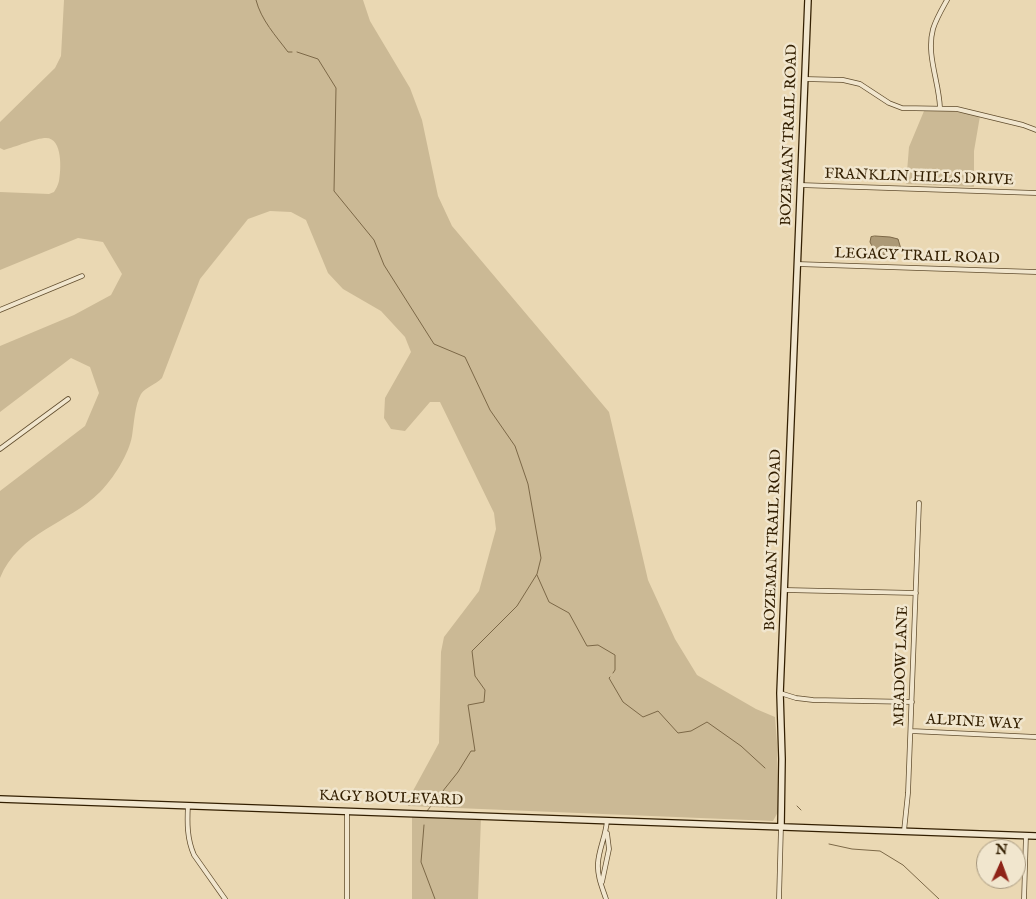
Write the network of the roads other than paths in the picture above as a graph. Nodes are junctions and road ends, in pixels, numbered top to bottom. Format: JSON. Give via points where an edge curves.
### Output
{"nodes":[{"id":1,"x":808,"y":0,"type":"edge"},
{"id":2,"x":947,"y":0,"type":"edge"},
{"id":3,"x":805,"y":79,"type":"junction"},
{"id":4,"x":940,"y":108,"type":"junction"},
{"id":5,"x":1036,"y":130,"type":"edge"},
{"id":6,"x":800,"y":185,"type":"junction"},
{"id":7,"x":1036,"y":193,"type":"edge"},
{"id":8,"x":797,"y":264,"type":"junction"},
{"id":9,"x":1036,"y":272,"type":"edge"},
{"id":10,"x":82,"y":276,"type":"dead end"},
{"id":11,"x":0,"y":310,"type":"edge"},
{"id":12,"x":68,"y":399,"type":"dead end"},
{"id":13,"x":0,"y":450,"type":"edge"},
{"id":14,"x":919,"y":502,"type":"dead end"},
{"id":15,"x":785,"y":590,"type":"junction"},
{"id":16,"x":916,"y":593,"type":"junction"},
{"id":17,"x":780,"y":693,"type":"junction"},
{"id":18,"x":912,"y":702,"type":"junction"},
{"id":19,"x":911,"y":731,"type":"junction"},
{"id":20,"x":1036,"y":737,"type":"edge"},
{"id":21,"x":0,"y":799,"type":"edge"},
{"id":22,"x":188,"y":805,"type":"junction"},
{"id":23,"x":348,"y":810,"type":"junction"},
{"id":24,"x":607,"y":820,"type":"junction"},
{"id":25,"x":781,"y":826,"type":"junction"},
{"id":26,"x":904,"y":831,"type":"junction"},
{"id":27,"x":607,"y":833,"type":"junction"},
{"id":28,"x":1026,"y":835,"type":"junction"},
{"id":29,"x":1036,"y":836,"type":"edge"},
{"id":30,"x":602,"y":885,"type":"junction"},
{"id":31,"x":225,"y":899,"type":"edge"},
{"id":32,"x":347,"y":899,"type":"edge"},
{"id":33,"x":606,"y":899,"type":"edge"},
{"id":34,"x":779,"y":899,"type":"edge"},
{"id":35,"x":1024,"y":899,"type":"edge"}],
"edges":[{"from":1,"to":3,"type":"main road","name":"BOZEMAN TRAIL ROAD"},
{"from":2,"to":4,"type":"street","via":[[931,39],[931,59]]},
{"from":3,"to":4,"type":"street","via":[[860,84],[902,108]]},
{"from":3,"to":6,"type":"main road","name":"BOZEMAN TRAIL ROAD"},
{"from":4,"to":5,"type":"street","via":[[972,112]]},
{"from":6,"to":7,"type":"street","name":"FRANKLIN HILLS DRIVE"},
{"from":6,"to":8,"type":"main road","name":"BOZEMAN TRAIL ROAD"},
{"from":8,"to":9,"type":"street","name":"LEGACY TRAIL ROAD"},
{"from":8,"to":15,"type":"main road","name":"BOZEMAN TRAIL ROAD"},
{"from":10,"to":11,"type":"street"},
{"from":12,"to":13,"type":"street"},
{"from":14,"to":16,"type":"street","name":"MEADOW LANE"},
{"from":15,"to":16,"type":"street"},
{"from":15,"to":17,"type":"main road","name":"BOZEMAN TRAIL ROAD"},
{"from":16,"to":18,"type":"street","name":"MEADOW LANE"},
{"from":17,"to":18,"type":"street","name":"ALPINE WAY","via":[[818,700]]},
{"from":17,"to":25,"type":"main road","name":"BOZEMAN TRAIL ROAD"},
{"from":18,"to":19,"type":"street","name":"MEADOW LANE"},
{"from":19,"to":20,"type":"street","name":"ALPINE WAY"},
{"from":19,"to":26,"type":"street","name":"MEADOW LANE"},
{"from":21,"to":22,"type":"main road","name":"KAGY BOULEVARD"},
{"from":22,"to":23,"type":"main road","name":"KAGY BOULEVARD"},
{"from":22,"to":31,"type":"street","via":[[190,847]]},
{"from":23,"to":24,"type":"main road","name":"KAGY BOULEVARD"},
{"from":23,"to":32,"type":"street"},
{"from":24,"to":25,"type":"main road","name":"KAGY BOULEVARD"},
{"from":24,"to":27,"type":"street"},
{"from":25,"to":26,"type":"main road"},
{"from":25,"to":34,"type":"street"},
{"from":26,"to":28,"type":"main road"},
{"from":27,"to":30,"type":"street","via":[[609,849]]},
{"from":27,"to":30,"type":"street","via":[[598,864]]},
{"from":28,"to":29,"type":"main road"},
{"from":28,"to":35,"type":"street"},
{"from":30,"to":33,"type":"street"}]}
